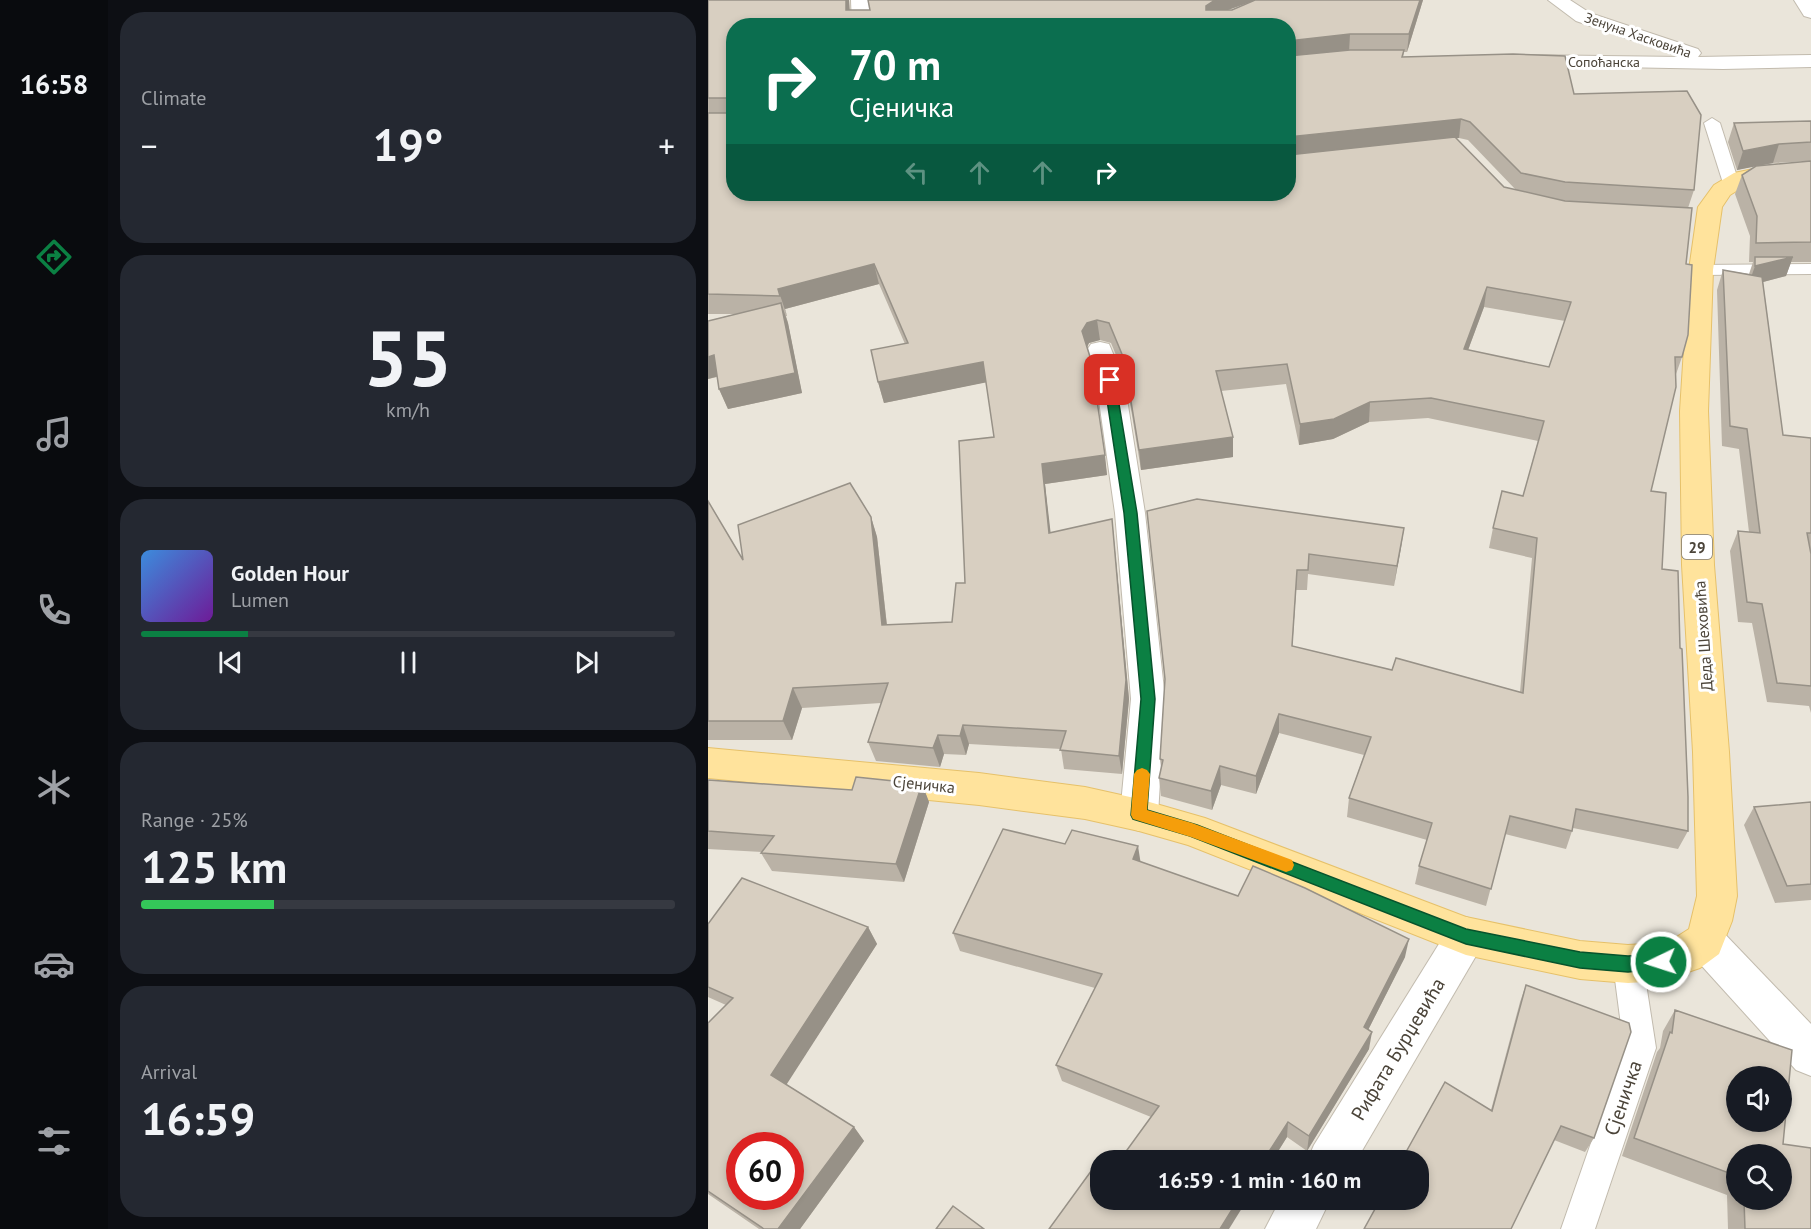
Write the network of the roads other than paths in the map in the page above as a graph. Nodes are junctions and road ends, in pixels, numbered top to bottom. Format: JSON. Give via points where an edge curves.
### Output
{"nodes":[{"id":1,"x":860,"y":0,"type":"edge"},
{"id":2,"x":1557,"y":0,"type":"edge"},
{"id":3,"x":1803,"y":0,"type":"edge"},
{"id":4,"x":1811,"y":12,"type":"edge"},
{"id":5,"x":861,"y":18,"type":"edge"},
{"id":6,"x":1497,"y":61,"type":"edge"},
{"id":7,"x":1811,"y":61,"type":"edge"},
{"id":8,"x":1723,"y":63,"type":"junction"},
{"id":9,"x":1712,"y":123,"type":"dead end"},
{"id":10,"x":1811,"y":170,"type":"edge"},
{"id":11,"x":1743,"y":179,"type":"junction"},
{"id":12,"x":1811,"y":269,"type":"edge"},
{"id":13,"x":1701,"y":270,"type":"junction"},
{"id":14,"x":1100,"y":350,"type":"dead end"},
{"id":15,"x":708,"y":763,"type":"edge"},
{"id":16,"x":1139,"y":815,"type":"junction"},
{"id":17,"x":1466,"y":936,"type":"junction"},
{"id":18,"x":1705,"y":941,"type":"junction"},
{"id":19,"x":1628,"y":964,"type":"junction"},
{"id":20,"x":1811,"y":1056,"type":"edge"},
{"id":21,"x":1337,"y":1150,"type":"edge"},
{"id":22,"x":1301,"y":1210,"type":"edge"},
{"id":23,"x":1289,"y":1229,"type":"edge"},
{"id":24,"x":1578,"y":1229,"type":"edge"}],
"edges":[{"from":1,"to":5,"type":"street"},
{"from":2,"to":8,"type":"street","name":"Зенуна Хасковића","via":[[1582,17]]},
{"from":3,"to":4,"type":"street"},
{"from":6,"to":8,"type":"street","name":"Сопоћанска"},
{"from":7,"to":8,"type":"street","name":"Сопоћанска"},
{"from":9,"to":11,"type":"lane"},
{"from":10,"to":11,"type":"main road"},
{"from":11,"to":13,"type":"main road","name":"Деда Шеховића","number":"29","via":[[1716,196],[1697,219]]},
{"from":12,"to":13,"type":"lane"},
{"from":13,"to":18,"type":"main road","name":"Деда Шеховића","number":"29","via":[[1695,353],[1695,488],[1717,896]]},
{"from":14,"to":16,"type":"street","via":[[1110,380],[1130,513],[1148,699]]},
{"from":15,"to":16,"type":"main road","name":"Сјеничка","via":[[1037,796]]},
{"from":16,"to":17,"type":"main road","name":"Сјеничка","via":[[1265,857]]},
{"from":17,"to":19,"type":"main road","name":"Сјеничка","via":[[1580,960]]},
{"from":17,"to":21,"type":"street","name":"Рифата Бурџевића"},
{"from":18,"to":19,"type":"main road","name":"Сјеничка","via":[[1686,954],[1661,962]]},
{"from":18,"to":20,"type":"street"},
{"from":19,"to":24,"type":"lane","name":"Сјеничка","via":[[1640,1048]]},
{"from":22,"to":23,"type":"street"}]}
